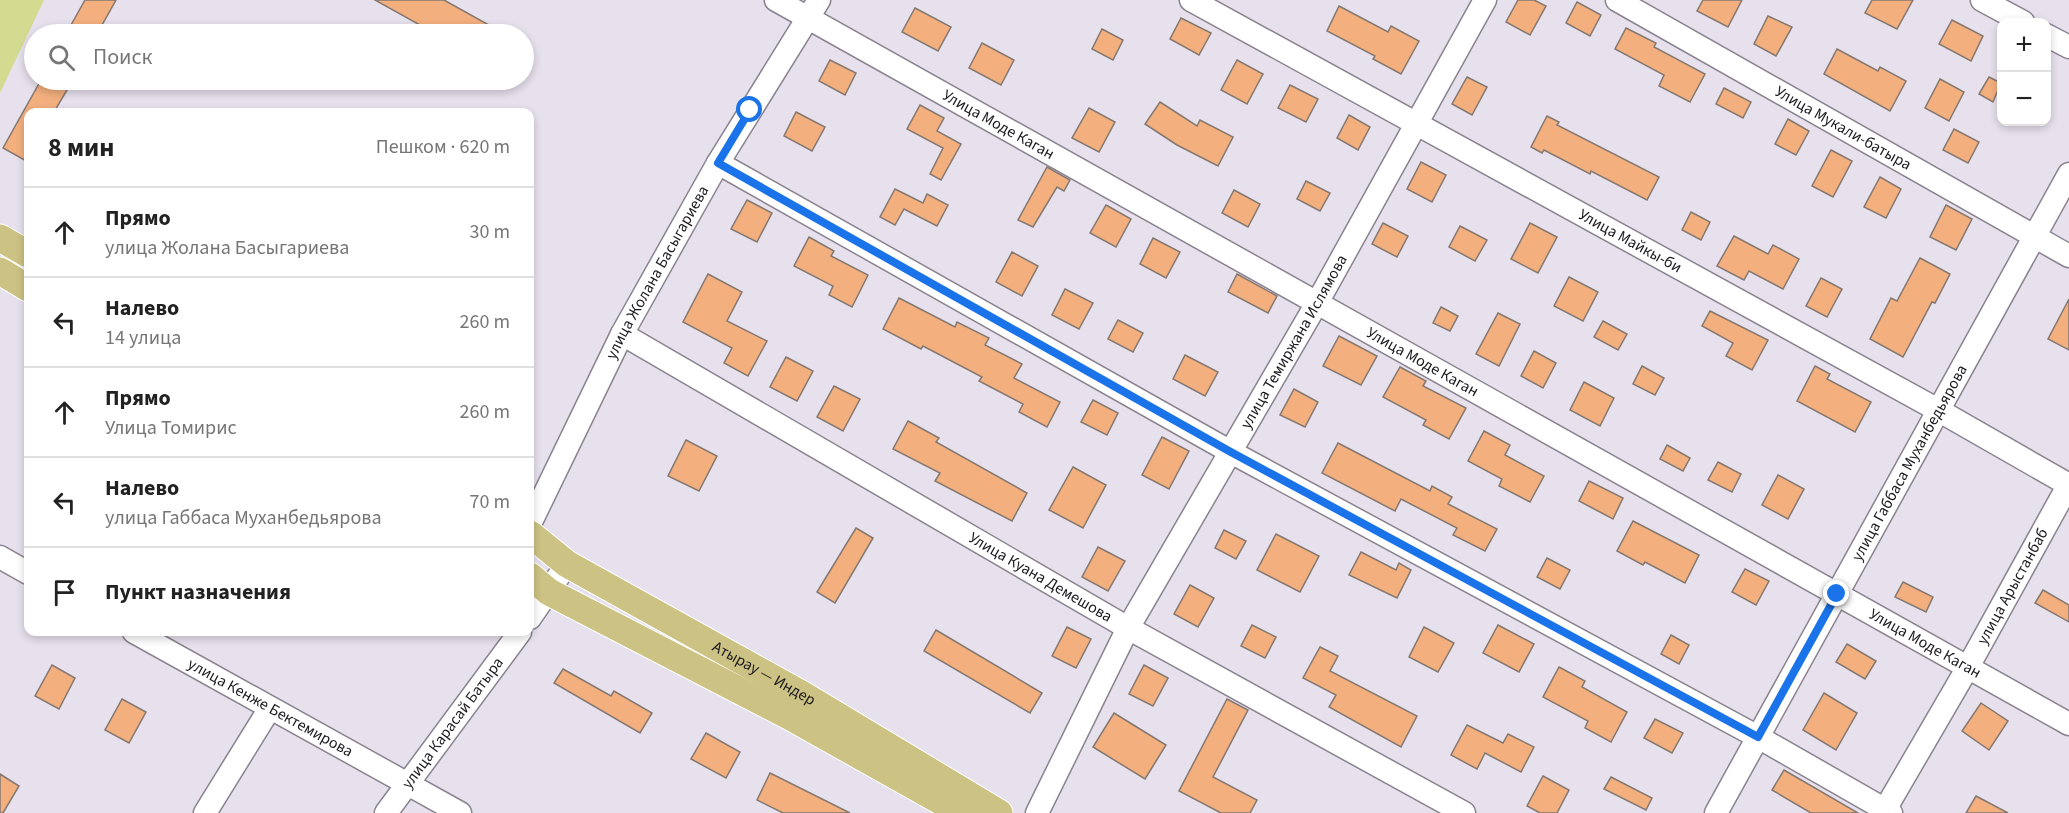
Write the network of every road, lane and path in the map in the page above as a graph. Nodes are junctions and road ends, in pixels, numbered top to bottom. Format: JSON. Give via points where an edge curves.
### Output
{"nodes":[{"id":1,"x":776,"y":0,"type":"edge"},
{"id":2,"x":1191,"y":0,"type":"edge"},
{"id":3,"x":1485,"y":0,"type":"edge"},
{"id":4,"x":1617,"y":0,"type":"edge"},
{"id":5,"x":1982,"y":0,"type":"edge"},
{"id":6,"x":813,"y":9,"type":"edge"},
{"id":7,"x":2016,"y":18,"type":"edge"},
{"id":8,"x":2051,"y":38,"type":"edge"},
{"id":9,"x":2069,"y":47,"type":"edge"},
{"id":10,"x":1417,"y":123,"type":"junction"},
{"id":11,"x":718,"y":163,"type":"junction"},
{"id":12,"x":2069,"y":174,"type":"edge"},
{"id":13,"x":2034,"y":237,"type":"junction"},
{"id":14,"x":0,"y":238,"type":"edge"},
{"id":15,"x":24,"y":252,"type":"edge"},
{"id":16,"x":2069,"y":256,"type":"edge"},
{"id":17,"x":0,"y":271,"type":"edge"},
{"id":18,"x":24,"y":286,"type":"edge"},
{"id":19,"x":1317,"y":303,"type":"junction"},
{"id":20,"x":622,"y":334,"type":"junction"},
{"id":21,"x":1938,"y":410,"type":"junction"},
{"id":22,"x":1229,"y":451,"type":"junction"},
{"id":23,"x":2069,"y":485,"type":"edge"},
{"id":24,"x":534,"y":516,"type":"edge"},
{"id":25,"x":534,"y":537,"type":"edge"},
{"id":26,"x":0,"y":557,"type":"edge"},
{"id":27,"x":567,"y":564,"type":"junction"},
{"id":28,"x":24,"y":571,"type":"edge"},
{"id":29,"x":539,"y":584,"type":"edge"},
{"id":30,"x":1837,"y":594,"type":"junction"},
{"id":31,"x":534,"y":603,"type":"edge"},
{"id":32,"x":1128,"y":628,"type":"junction"},
{"id":33,"x":141,"y":636,"type":"edge"},
{"id":34,"x":517,"y":636,"type":"edge"},
{"id":35,"x":1968,"y":667,"type":"junction"},
{"id":36,"x":270,"y":708,"type":"junction"},
{"id":37,"x":2069,"y":724,"type":"edge"},
{"id":38,"x":1758,"y":737,"type":"junction"},
{"id":39,"x":408,"y":783,"type":"junction"},
{"id":40,"x":1886,"y":812,"type":"edge"},
{"id":41,"x":205,"y":813,"type":"edge"},
{"id":42,"x":386,"y":813,"type":"edge"},
{"id":43,"x":460,"y":813,"type":"edge"},
{"id":44,"x":962,"y":813,"type":"edge"},
{"id":45,"x":999,"y":813,"type":"edge"},
{"id":46,"x":1037,"y":813,"type":"edge"},
{"id":47,"x":1464,"y":813,"type":"edge"},
{"id":48,"x":1716,"y":813,"type":"edge"}],
"edges":[{"from":1,"to":6,"type":"street","name":"Улица Моде Каган"},
{"from":2,"to":10,"type":"street","name":"Улица Майкы-би"},
{"from":3,"to":10,"type":"street","name":"улица Темиржана Ислямова"},
{"from":4,"to":13,"type":"street","name":"Улица Мукали-батыра"},
{"from":5,"to":7,"type":"street"},
{"from":6,"to":11,"type":"street","name":"улица Жолана Басыгариева"},
{"from":6,"to":19,"type":"street","name":"Улица Моде Каган"},
{"from":8,"to":9,"type":"street"},
{"from":10,"to":19,"type":"street","name":"улица Темиржана Ислямова"},
{"from":10,"to":21,"type":"street","name":"Улица Майкы-би"},
{"from":11,"to":20,"type":"street","name":"улица Жолана Басыгариева"},
{"from":11,"to":22,"type":"street"},
{"from":12,"to":13,"type":"street","name":"улица Габбаса Муханбедьярова"},
{"from":13,"to":16,"type":"street","name":"Улица Мукали-батыра"},
{"from":13,"to":21,"type":"street","name":"улица Габбаса Муханбедьярова"},
{"from":14,"to":15,"type":"main road"},
{"from":17,"to":18,"type":"main road"},
{"from":19,"to":22,"type":"street","name":"улица Темиржана Ислямова"},
{"from":19,"to":30,"type":"street","name":"Улица Моде Каган"},
{"from":20,"to":24,"type":"street","name":"улица Жолана Басыгариева"},
{"from":20,"to":32,"type":"street","name":"Улица Куана Демешова"},
{"from":21,"to":23,"type":"street","name":"Улица Майкы-би"},
{"from":21,"to":30,"type":"street","name":"улица Габбаса Муханбедьярова"},
{"from":22,"to":32,"type":"street","name":"улица Темиржана Ислямова"},
{"from":22,"to":38,"type":"street"},
{"from":23,"to":35,"type":"street","name":"улица Арыстанбаб"},
{"from":25,"to":27,"type":"main road","name":"Атырау — Индер"},
{"from":26,"to":28,"type":"street"},
{"from":27,"to":29,"type":"street"},
{"from":27,"to":45,"type":"main road","name":"Атырау — Индер","via":[[803,695]]},
{"from":29,"to":31,"type":"street"},
{"from":29,"to":44,"type":"main road","name":"Атырау — Индер"},
{"from":30,"to":35,"type":"street","name":"Улица Моде Каган"},
{"from":30,"to":38,"type":"street","name":"улица Габбаса Муханбедьярова"},
{"from":32,"to":46,"type":"street","name":"улица Темиржана Ислямова"},
{"from":32,"to":47,"type":"street","name":"Улица Куана Демешова"},
{"from":33,"to":36,"type":"street","name":"улица Кенже Бектемирова"},
{"from":34,"to":39,"type":"street","name":"улица Карасай Батыра"},
{"from":35,"to":37,"type":"street","name":"Улица Моде Каган"},
{"from":35,"to":40,"type":"street","name":"улица Арыстанбаб"},
{"from":36,"to":39,"type":"street","name":"улица Кенже Бектемирова"},
{"from":36,"to":41,"type":"street"},
{"from":38,"to":40,"type":"street"},
{"from":38,"to":48,"type":"street","name":"улица Габбаса Муханбедьярова"},
{"from":39,"to":42,"type":"street","name":"улица Карасай Батыра"},
{"from":39,"to":43,"type":"street","name":"улица Кенже Бектемирова"}]}
